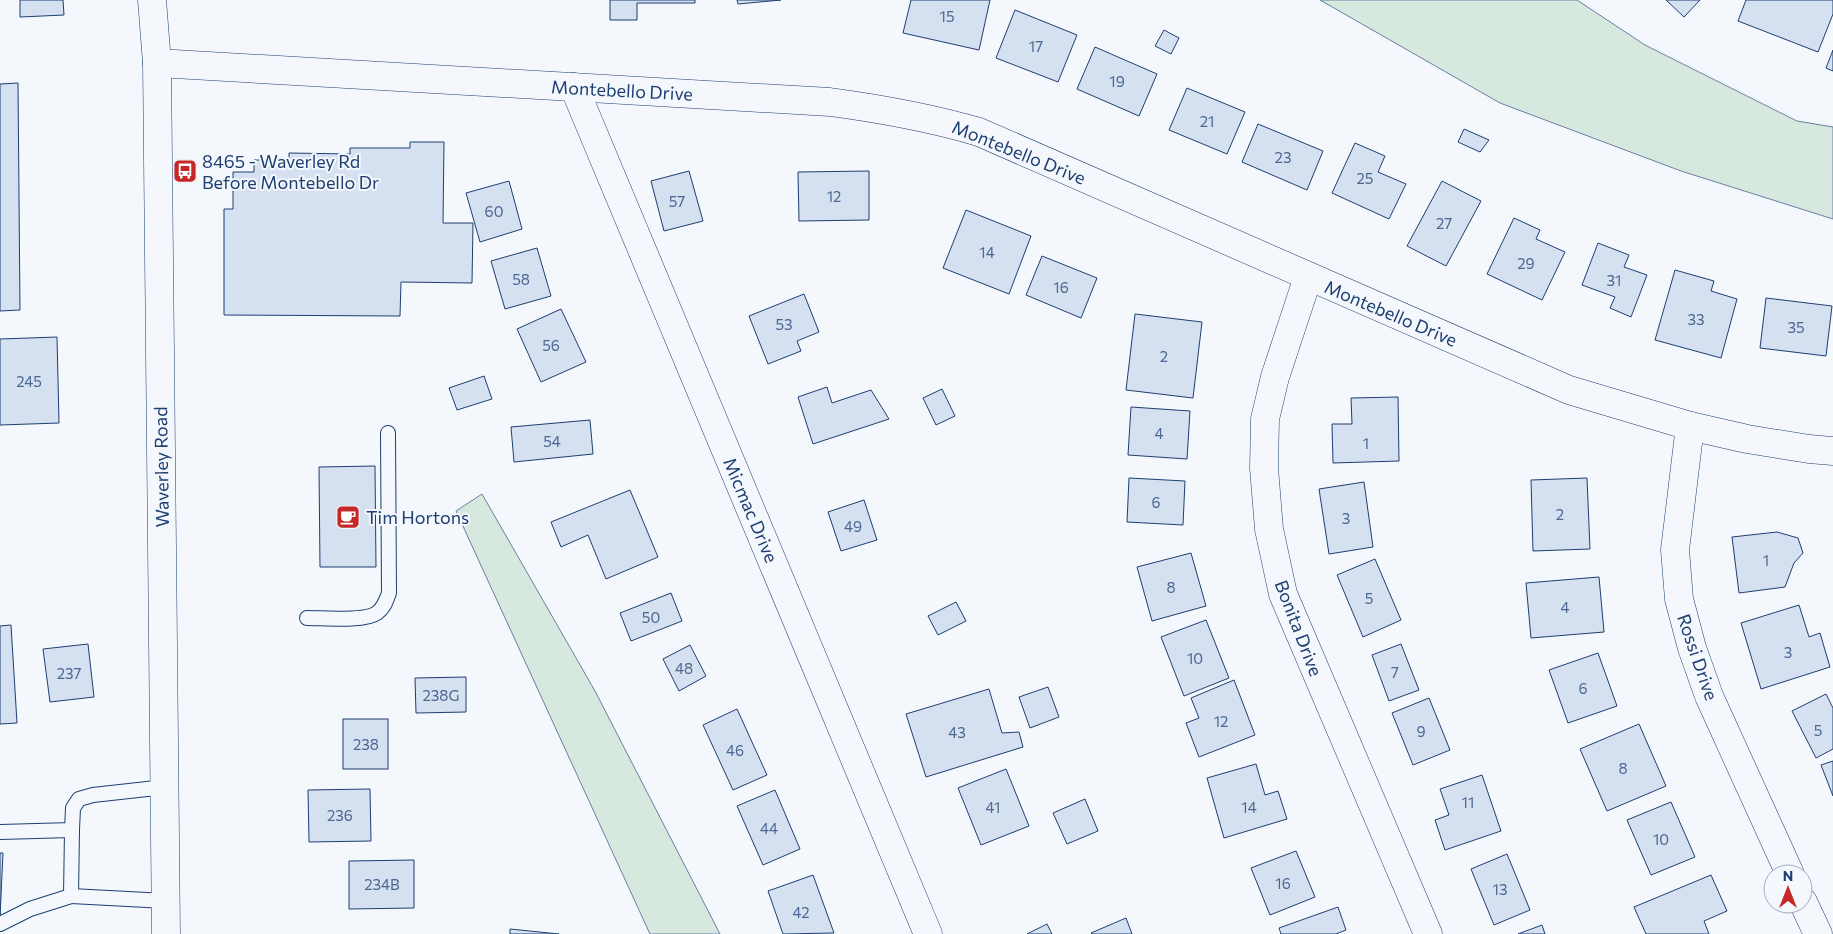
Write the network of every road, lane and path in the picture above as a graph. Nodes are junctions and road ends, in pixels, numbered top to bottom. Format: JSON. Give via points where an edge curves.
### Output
{"nodes":[{"id":1,"x":152,"y":0,"type":"edge"},
{"id":2,"x":157,"y":63,"type":"junction"},
{"id":3,"x":574,"y":87,"type":"junction"},
{"id":4,"x":1308,"y":277,"type":"junction"},
{"id":5,"x":1690,"y":426,"type":"junction"},
{"id":6,"x":388,"y":433,"type":"dead end"},
{"id":7,"x":1833,"y":451,"type":"edge"},
{"id":8,"x":307,"y":618,"type":"dead end"},
{"id":9,"x":165,"y":787,"type":"junction"},
{"id":10,"x":72,"y":830,"type":"junction"},
{"id":11,"x":0,"y":832,"type":"edge"},
{"id":12,"x":1785,"y":864,"type":"edge"},
{"id":13,"x":71,"y":896,"type":"junction"},
{"id":14,"x":166,"y":902,"type":"junction"},
{"id":15,"x":1809,"y":914,"type":"edge"},
{"id":16,"x":0,"y":924,"type":"edge"},
{"id":17,"x":166,"y":934,"type":"edge"},
{"id":18,"x":928,"y":934,"type":"edge"},
{"id":19,"x":1428,"y":934,"type":"edge"},
{"id":20,"x":1818,"y":934,"type":"edge"}],
"edges":[{"from":1,"to":2,"type":"street","name":"Waverley Road"},
{"from":2,"to":3,"type":"street","name":"Montebello Drive"},
{"from":2,"to":9,"type":"street","name":"Waverley Road"},
{"from":3,"to":4,"type":"street","name":"Montebello Drive","via":[[830,102],[938,120],[979,132]]},
{"from":3,"to":18,"type":"street","name":"Micmac Drive"},
{"from":4,"to":5,"type":"street","name":"Montebello Drive","via":[[1569,390]]},
{"from":4,"to":19,"type":"street","name":"Bonita Drive","via":[[1274,377],[1265,419],[1264,468],[1269,530],[1283,594]]},
{"from":5,"to":7,"type":"street","name":"Montebello Drive","via":[[1747,439]]},
{"from":5,"to":12,"type":"street","name":"Rossi Drive","via":[[1675,550],[1679,600],[1709,696]]},
{"from":6,"to":8,"type":"lane","via":[[390,593],[387,600],[376,614],[363,618]]},
{"from":9,"to":10,"type":"lane","via":[[79,799],[74,808]]},
{"from":9,"to":14,"type":"street","name":"Waverley Road"},
{"from":10,"to":11,"type":"lane"},
{"from":10,"to":13,"type":"lane"},
{"from":13,"to":14,"type":"lane"},
{"from":13,"to":16,"type":"lane","via":[[30,908]]},
{"from":14,"to":17,"type":"street","name":"Waverley Road"},
{"from":15,"to":20,"type":"street"}]}
